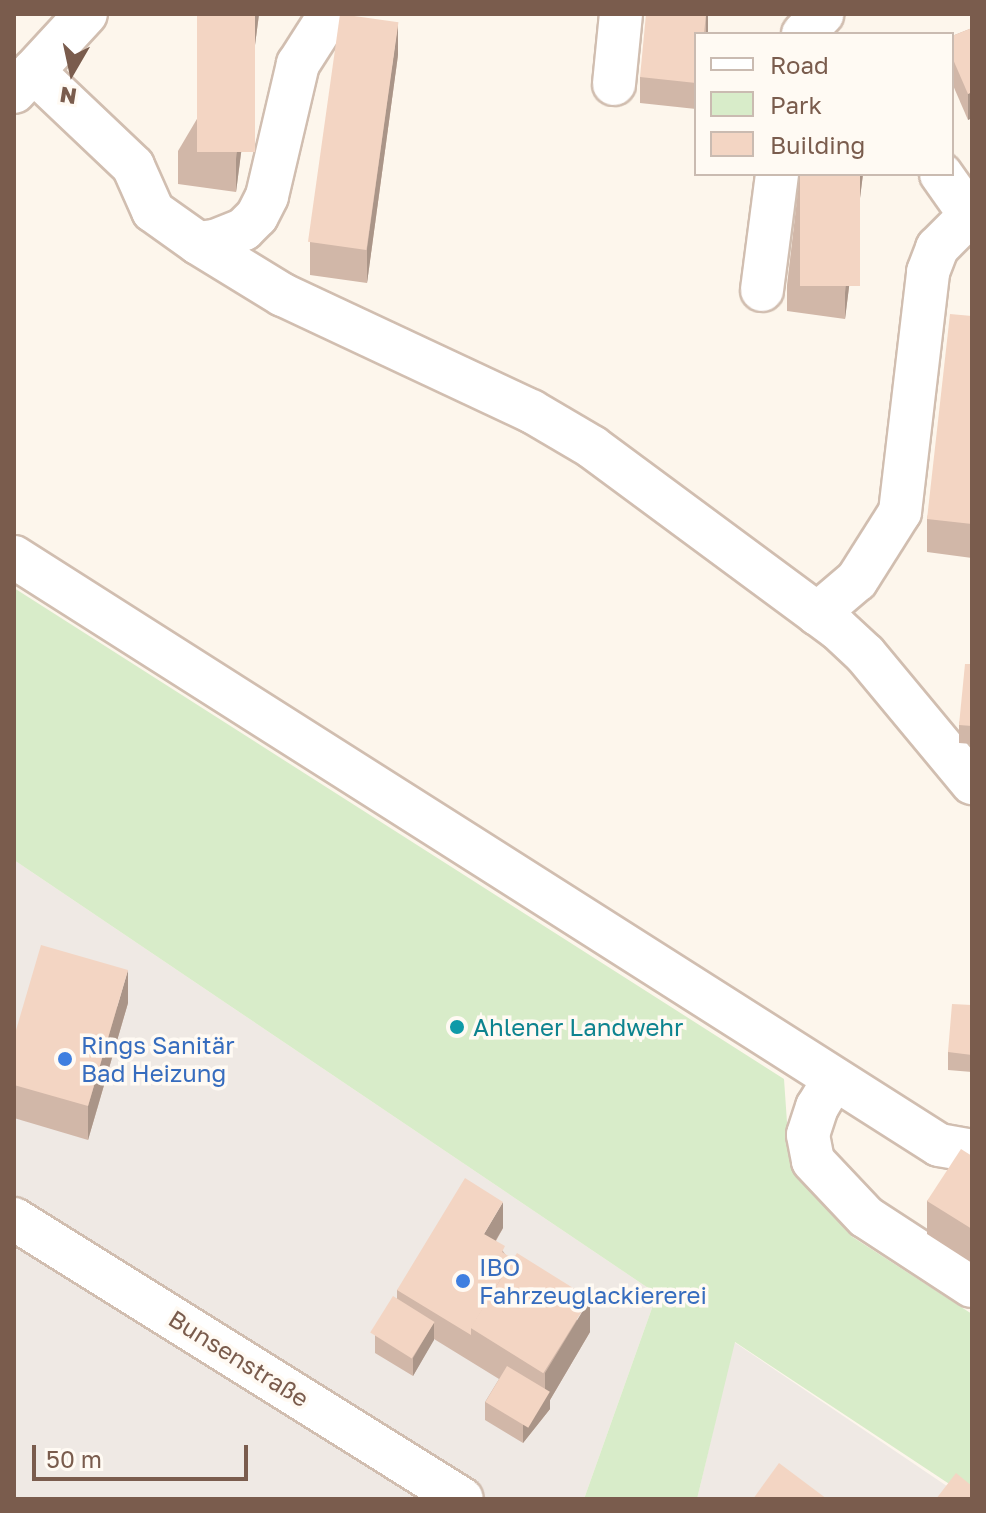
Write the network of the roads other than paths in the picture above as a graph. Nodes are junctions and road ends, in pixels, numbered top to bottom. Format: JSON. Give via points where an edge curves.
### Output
{"nodes":[{"id":1,"x":86,"y":14,"type":"edge"},
{"id":2,"x":330,"y":14,"type":"edge"},
{"id":3,"x":621,"y":14,"type":"edge"},
{"id":4,"x":824,"y":14,"type":"edge"},
{"id":5,"x":805,"y":32,"type":"edge"},
{"id":6,"x":839,"y":32,"type":"edge"},
{"id":7,"x":24,"y":82,"type":"edge"},
{"id":8,"x":614,"y":84,"type":"dead end"},
{"id":9,"x":777,"y":176,"type":"edge"},
{"id":10,"x":942,"y":176,"type":"edge"},
{"id":11,"x":971,"y":216,"type":"edge"},
{"id":12,"x":198,"y":243,"type":"junction"},
{"id":13,"x":762,"y":290,"type":"dead end"},
{"id":14,"x":14,"y":557,"type":"edge"},
{"id":15,"x":817,"y":614,"type":"junction"},
{"id":16,"x":972,"y":783,"type":"edge"},
{"id":17,"x":834,"y":1079,"type":"junction"},
{"id":18,"x":972,"y":1151,"type":"edge"},
{"id":19,"x":14,"y":1219,"type":"edge"},
{"id":20,"x":972,"y":1286,"type":"edge"},
{"id":21,"x":462,"y":1499,"type":"edge"}],
"edges":[{"from":1,"to":7,"type":"street"},
{"from":2,"to":12,"type":"street","via":[[298,64],[267,196],[257,216],[237,233]]},
{"from":3,"to":8,"type":"street"},
{"from":4,"to":5,"type":"street"},
{"from":4,"to":6,"type":"street"},
{"from":7,"to":12,"type":"street","via":[[133,166],[153,211]]},
{"from":9,"to":13,"type":"street"},
{"from":10,"to":11,"type":"street"},
{"from":11,"to":15,"type":"street","via":[[937,248],[928,272],[900,512],[857,580]]},
{"from":12,"to":15,"type":"street","via":[[283,295],[531,411],[592,447]]},
{"from":14,"to":17,"type":"street"},
{"from":15,"to":16,"type":"street","via":[[865,654]]},
{"from":17,"to":18,"type":"street","via":[[939,1145]]},
{"from":17,"to":20,"type":"street","via":[[808,1135],[813,1161],[866,1217]]},
{"from":19,"to":21,"type":"street","name":"Bunsenstraße"}]}
